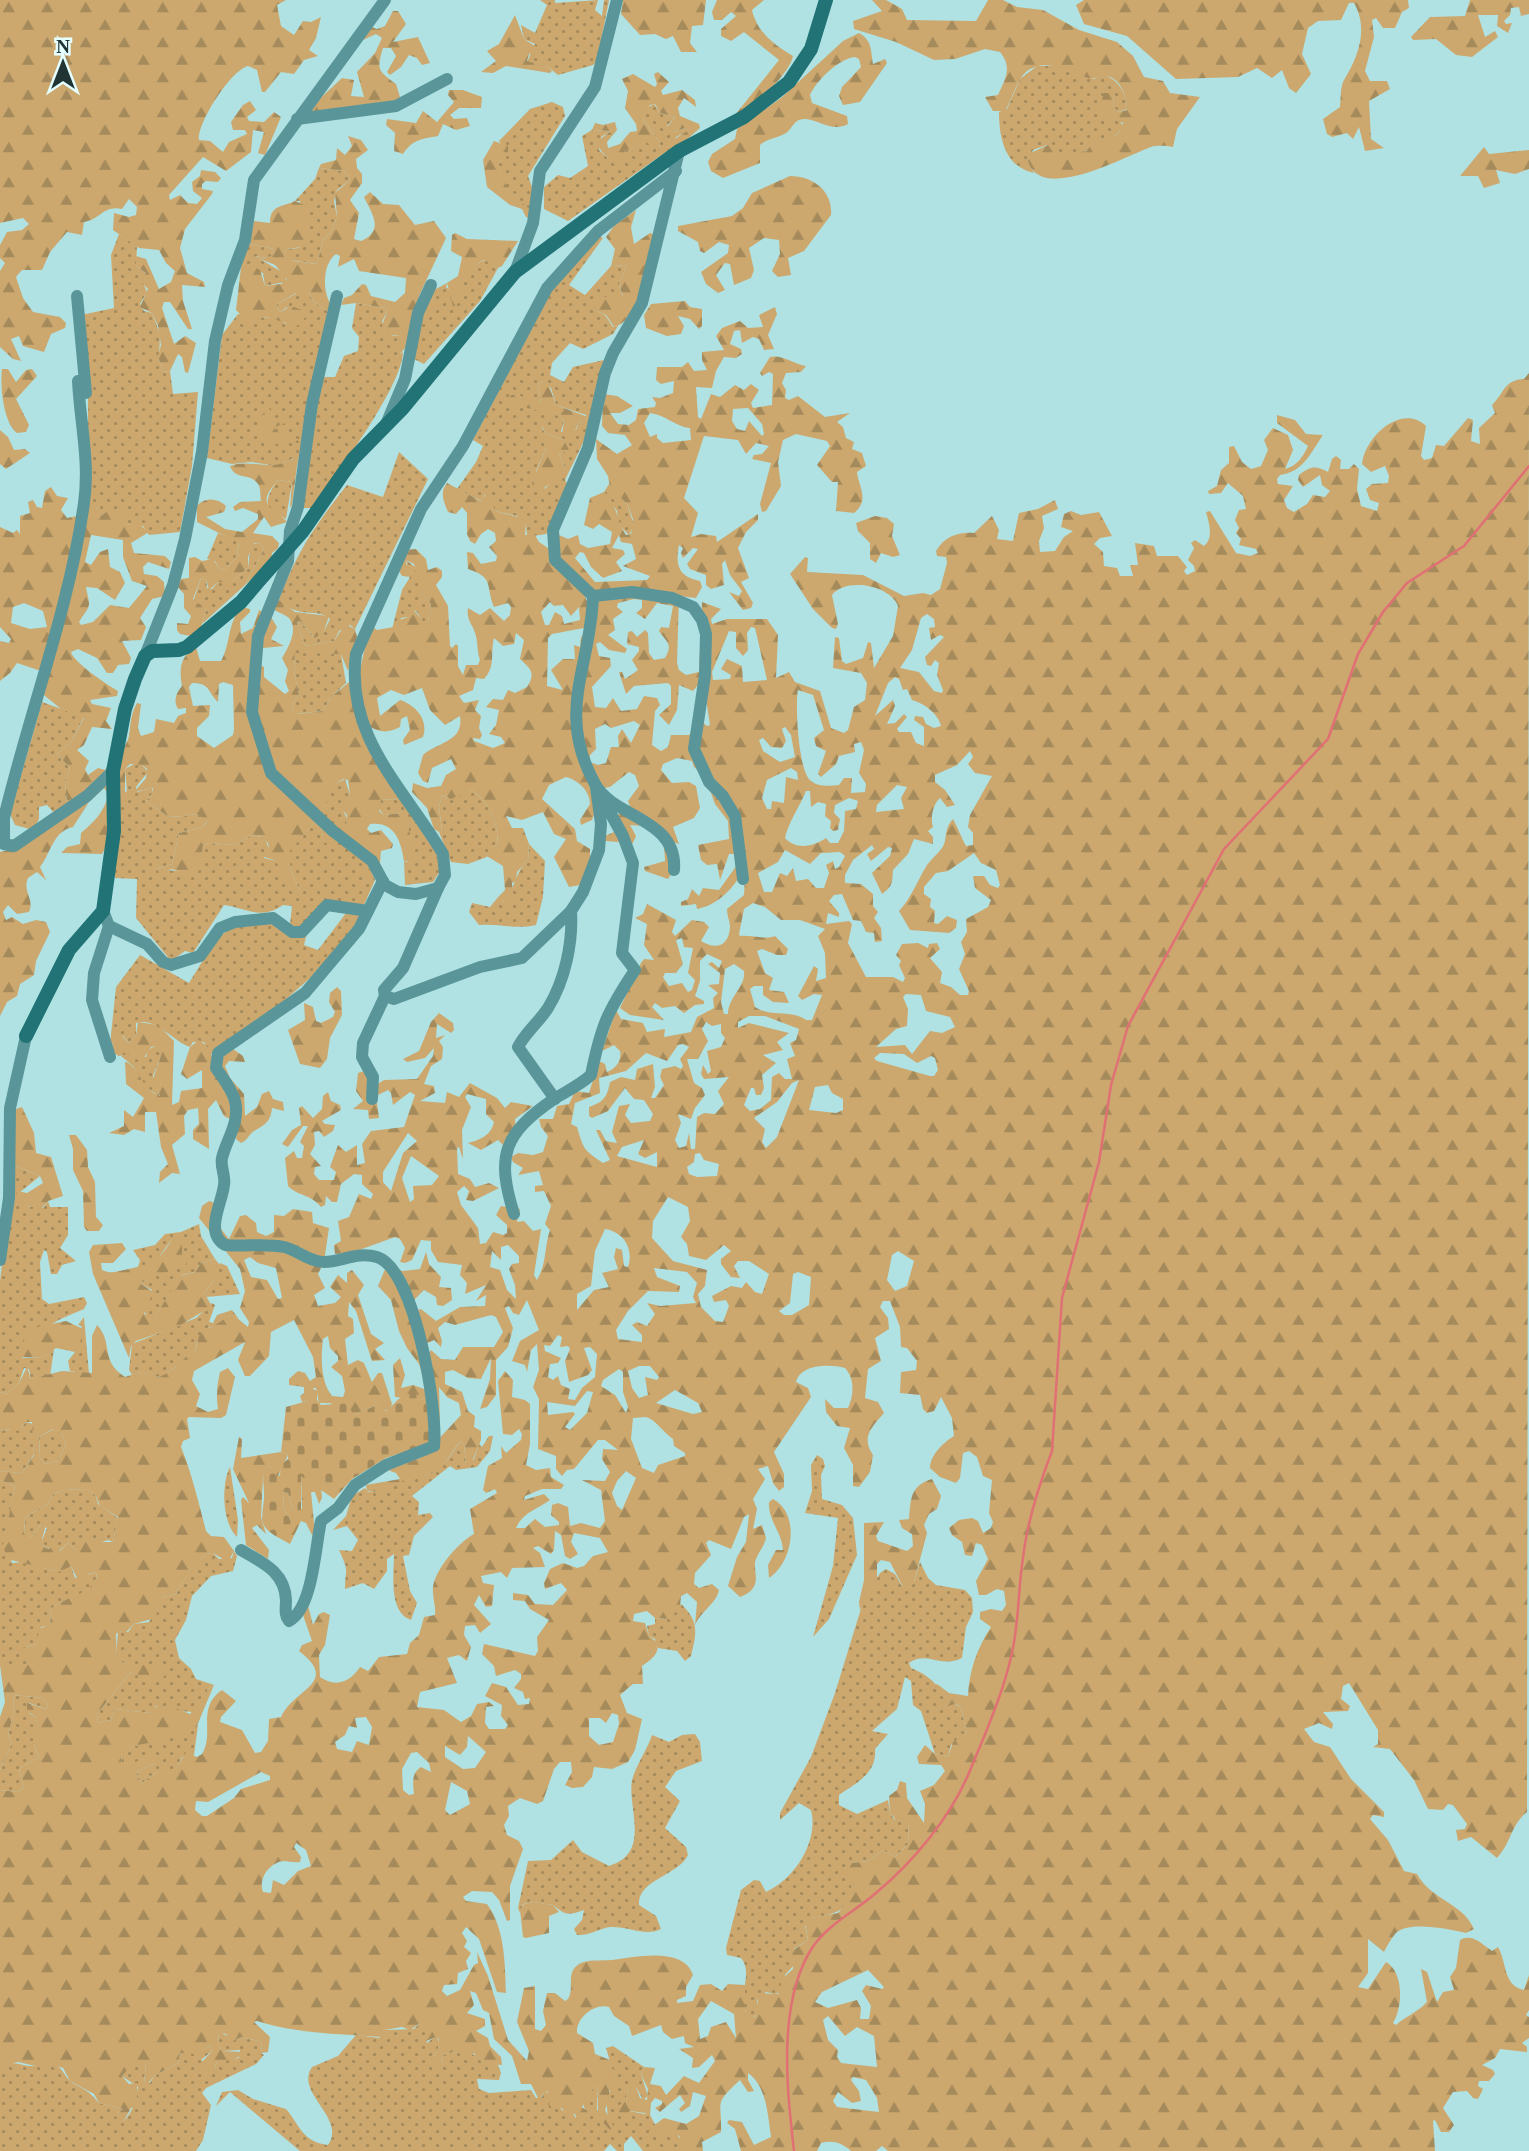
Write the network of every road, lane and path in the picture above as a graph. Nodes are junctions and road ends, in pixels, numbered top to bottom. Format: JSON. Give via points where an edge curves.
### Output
{"nodes":[{"id":1,"x":384,"y":0,"type":"edge"},
{"id":2,"x":617,"y":0,"type":"edge"},
{"id":3,"x":826,"y":0,"type":"edge"},
{"id":4,"x":447,"y":79,"type":"dead end"},
{"id":5,"x":297,"y":119,"type":"junction"},
{"id":6,"x":679,"y":151,"type":"junction"},
{"id":7,"x":676,"y":171,"type":"junction"},
{"id":8,"x":515,"y":272,"type":"junction"},
{"id":9,"x":430,"y":285,"type":"dead end"},
{"id":10,"x":78,"y":296,"type":"dead end"},
{"id":11,"x":337,"y":296,"type":"dead end"},
{"id":12,"x":78,"y":381,"type":"dead end"},
{"id":13,"x":83,"y":424,"type":"junction"},
{"id":14,"x":385,"y":426,"type":"junction"},
{"id":15,"x":288,"y":546,"type":"junction"},
{"id":16,"x":593,"y":596,"type":"junction"},
{"id":17,"x":145,"y":656,"type":"junction"},
{"id":18,"x":113,"y":771,"type":"junction"},
{"id":19,"x":596,"y":787,"type":"junction"},
{"id":20,"x":674,"y":870,"type":"dead end"},
{"id":21,"x":743,"y":879,"type":"dead end"},
{"id":22,"x":383,"y":881,"type":"junction"},
{"id":23,"x":438,"y":888,"type":"junction"},
{"id":24,"x":103,"y":911,"type":"junction"},
{"id":25,"x":368,"y":911,"type":"junction"},
{"id":26,"x":571,"y":911,"type":"junction"},
{"id":27,"x":109,"y":926,"type":"junction"},
{"id":28,"x":385,"y":996,"type":"junction"},
{"id":29,"x":26,"y":1036,"type":"joint"},
{"id":30,"x":110,"y":1057,"type":"dead end"},
{"id":31,"x":555,"y":1098,"type":"junction"},
{"id":32,"x":372,"y":1099,"type":"dead end"},
{"id":33,"x":514,"y":1214,"type":"dead end"},
{"id":34,"x":0,"y":1260,"type":"edge"},
{"id":35,"x":241,"y":1549,"type":"dead end"}],
"edges":[{"from":1,"to":5,"type":"street"},
{"from":2,"to":8,"type":"street","via":[[594,87],[540,171],[533,223]]},
{"from":3,"to":6,"type":"street","via":[[811,49],[789,82],[744,117]]},
{"from":4,"to":5,"type":"street","via":[[396,106]]},
{"from":5,"to":17,"type":"street","via":[[254,180],[245,240],[215,341],[202,452],[185,539],[173,586]]},
{"from":6,"to":7,"type":"street"},
{"from":6,"to":8,"type":"street"},
{"from":7,"to":16,"type":"street","via":[[642,303],[612,353],[588,448],[553,530],[555,560]]},
{"from":7,"to":23,"type":"street","via":[[598,231],[547,288],[463,446],[421,509],[356,654],[355,688],[368,742],[443,854],[445,875]]},
{"from":8,"to":14,"type":"street"},
{"from":9,"to":14,"type":"street","via":[[418,313],[405,379]]},
{"from":10,"to":13,"type":"street","via":[[85,360]]},
{"from":11,"to":15,"type":"street","via":[[312,404]]},
{"from":12,"to":13,"type":"street"},
{"from":13,"to":18,"type":"street","via":[[86,471],[80,526],[4,818],[4,844],[14,846],[87,796]]},
{"from":14,"to":15,"type":"street","via":[[353,459]]},
{"from":15,"to":17,"type":"street","via":[[241,602],[201,637],[179,650],[152,651]]},
{"from":15,"to":22,"type":"street","via":[[288,561],[258,636],[251,695],[256,729],[271,773],[372,861]]},
{"from":16,"to":19,"type":"street","via":[[576,711],[586,765]]},
{"from":16,"to":21,"type":"street","via":[[632,592],[672,598],[693,607],[702,620],[705,675],[694,749],[709,782],[735,816]]},
{"from":17,"to":18,"type":"street","via":[[125,709]]},
{"from":18,"to":24,"type":"street","via":[[114,831]]},
{"from":19,"to":20,"type":"street","via":[[653,825],[665,839]]},
{"from":19,"to":26,"type":"street","via":[[599,850]]},
{"from":19,"to":31,"type":"street","via":[[624,836],[633,863],[622,953],[635,970],[597,1037],[591,1075]]},
{"from":22,"to":23,"type":"street","via":[[398,892],[416,894]]},
{"from":22,"to":25,"type":"street"},
{"from":23,"to":28,"type":"street","via":[[403,968],[384,990]]},
{"from":24,"to":27,"type":"street"},
{"from":24,"to":29,"type":"street","via":[[69,950]]},
{"from":25,"to":27,"type":"street","via":[[327,905],[302,932],[292,932],[273,918],[234,922],[220,928],[200,957],[171,965],[147,944]]},
{"from":25,"to":35,"type":"street","via":[[346,947],[305,993],[218,1053],[216,1068],[234,1099],[236,1115],[221,1159],[225,1182],[214,1230],[225,1245],[286,1247],[324,1262],[354,1254],[378,1257],[388,1265],[397,1274],[428,1366],[434,1446],[386,1465],[355,1485],[321,1521],[309,1588],[297,1617],[289,1621],[286,1617],[281,1577]]},
{"from":26,"to":28,"type":"street","via":[[522,958],[480,967],[394,999]]},
{"from":26,"to":31,"type":"street","via":[[565,966],[548,1007],[518,1047]]},
{"from":27,"to":30,"type":"street","via":[[94,973],[92,1000]]},
{"from":28,"to":32,"type":"street","via":[[362,1050],[373,1077]]},
{"from":29,"to":34,"type":"street","via":[[10,1108],[9,1198]]},
{"from":31,"to":33,"type":"street","via":[[520,1127],[506,1146],[503,1170]]}]}
